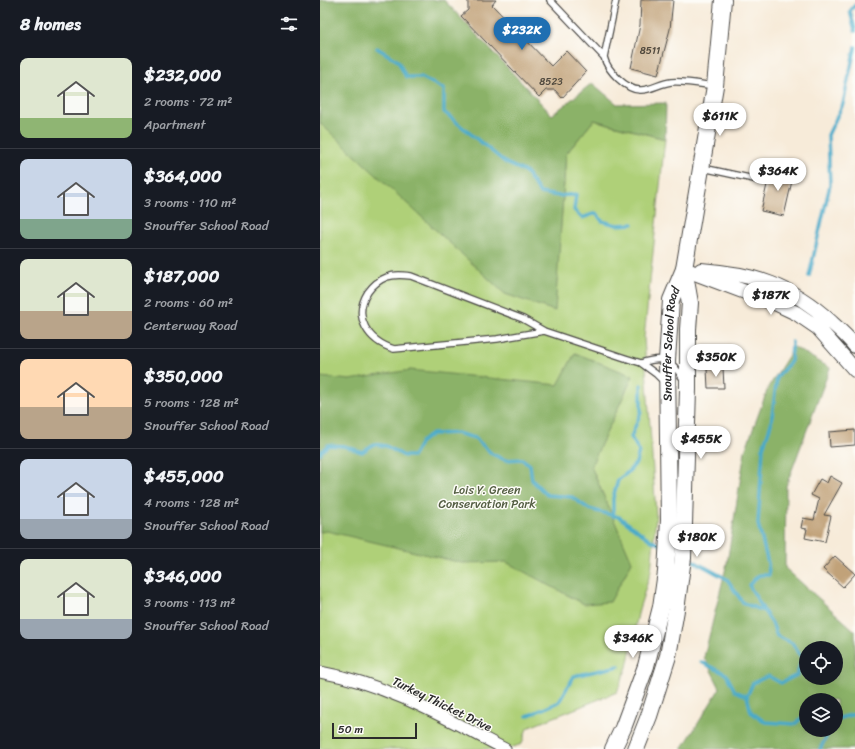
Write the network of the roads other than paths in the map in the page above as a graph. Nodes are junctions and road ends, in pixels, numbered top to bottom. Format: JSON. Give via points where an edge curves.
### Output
{"nodes":[{"id":1,"x":550,"y":0,"type":"edge"},
{"id":2,"x":616,"y":0,"type":"edge"},
{"id":3,"x":723,"y":0,"type":"edge"},
{"id":4,"x":604,"y":57,"type":"junction"},
{"id":5,"x":714,"y":86,"type":"junction"},
{"id":6,"x":701,"y":168,"type":"junction"},
{"id":7,"x":763,"y":181,"type":"dead end"},
{"id":8,"x":684,"y":269,"type":"junction"},
{"id":9,"x":544,"y":331,"type":"junction"},
{"id":10,"x":855,"y":346,"type":"edge"},
{"id":11,"x":667,"y":360,"type":"junction"},
{"id":12,"x":641,"y":362,"type":"junction"},
{"id":13,"x":855,"y":370,"type":"edge"},
{"id":14,"x":668,"y":386,"type":"junction"},
{"id":15,"x":688,"y":389,"type":"junction"},
{"id":16,"x":320,"y":672,"type":"edge"},
{"id":17,"x":505,"y":749,"type":"edge"},
{"id":18,"x":613,"y":749,"type":"edge"},
{"id":19,"x":636,"y":749,"type":"edge"}],
"edges":[{"from":1,"to":4,"type":"lane"},
{"from":2,"to":4,"type":"lane"},
{"from":3,"to":5,"type":"main road","name":"Snouffer School Road"},
{"from":4,"to":5,"type":"lane","via":[[610,70],[626,84],[640,90],[670,82]]},
{"from":5,"to":6,"type":"main road","name":"Snouffer School Road"},
{"from":6,"to":7,"type":"lane"},
{"from":6,"to":8,"type":"main road","name":"Snouffer School Road"},
{"from":8,"to":10,"type":"street","via":[[730,272],[776,285],[800,297],[820,312]]},
{"from":8,"to":11,"type":"main road","name":"Snouffer School Road","via":[[671,300]]},
{"from":8,"to":13,"type":"street","via":[[796,313],[818,328]]},
{"from":8,"to":15,"type":"main road","name":"Snouffer School Road","via":[[690,302]]},
{"from":9,"to":9,"type":"lane","via":[[523,319],[411,276],[398,274],[378,280],[371,286],[361,312],[371,336],[384,346],[394,349],[497,339]]},
{"from":9,"to":12,"type":"lane"},
{"from":11,"to":12,"type":"lane"},
{"from":11,"to":14,"type":"main road","name":"Snouffer School Road"},
{"from":11,"to":15,"type":"lane","via":[[679,372]]},
{"from":12,"to":14,"type":"lane"},
{"from":14,"to":18,"type":"main road","name":"Snouffer School Road","via":[[669,520],[666,572],[646,666]]},
{"from":15,"to":19,"type":"main road","name":"Snouffer School Road","via":[[685,530],[681,583],[668,656]]},
{"from":16,"to":17,"type":"street","name":"Turkey Thicket Drive","via":[[366,683],[404,697]]}]}
